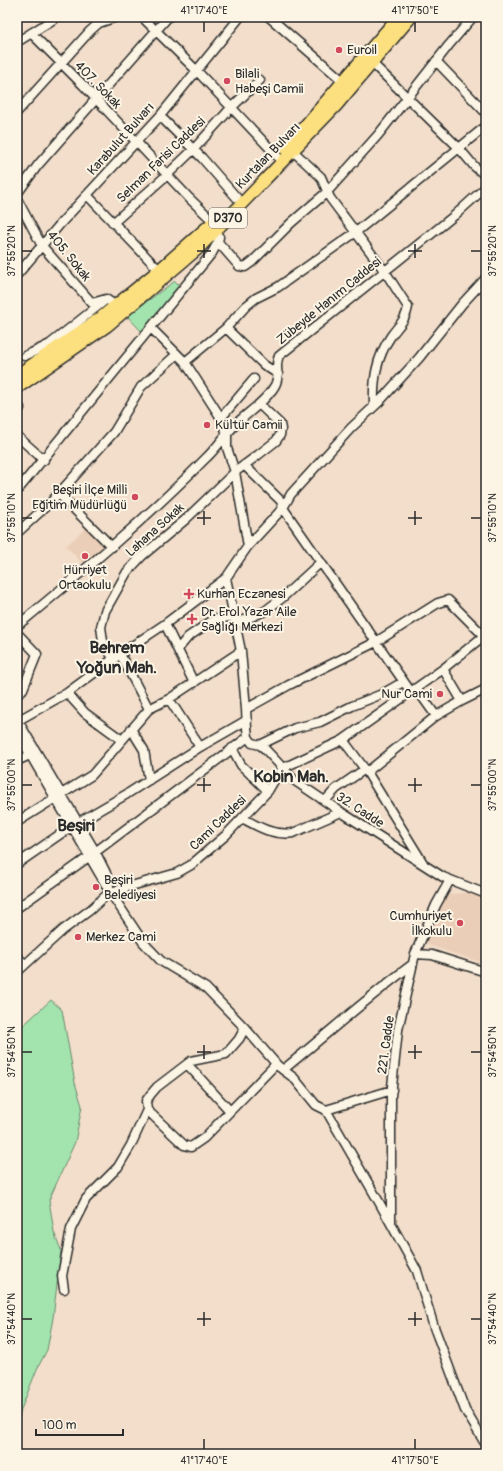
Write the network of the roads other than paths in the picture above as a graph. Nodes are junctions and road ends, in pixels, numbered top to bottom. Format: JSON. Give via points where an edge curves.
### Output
{"nodes":[{"id":1,"x":57,"y":17,"type":"edge"},
{"id":2,"x":116,"y":17,"type":"edge"},
{"id":3,"x":142,"y":17,"type":"edge"},
{"id":4,"x":168,"y":17,"type":"edge"},
{"id":5,"x":240,"y":17,"type":"edge"},
{"id":6,"x":269,"y":17,"type":"edge"},
{"id":7,"x":398,"y":17,"type":"edge"},
{"id":8,"x":412,"y":17,"type":"edge"},
{"id":9,"x":473,"y":17,"type":"edge"},
{"id":10,"x":155,"y":31,"type":"junction"},
{"id":11,"x":32,"y":33,"type":"junction"},
{"id":12,"x":17,"y":42,"type":"edge"},
{"id":13,"x":436,"y":62,"type":"junction"},
{"id":14,"x":61,"y":63,"type":"junction"},
{"id":15,"x":372,"y":63,"type":"junction"},
{"id":16,"x":197,"y":71,"type":"junction"},
{"id":17,"x":260,"y":80,"type":"dead end"},
{"id":18,"x":343,"y":81,"type":"junction"},
{"id":19,"x":408,"y":97,"type":"junction"},
{"id":20,"x":96,"y":99,"type":"junction"},
{"id":21,"x":231,"y":108,"type":"junction"},
{"id":22,"x":17,"y":112,"type":"edge"},
{"id":23,"x":486,"y":113,"type":"edge"},
{"id":24,"x":160,"y":116,"type":"junction"},
{"id":25,"x":486,"y":126,"type":"edge"},
{"id":26,"x":136,"y":141,"type":"junction"},
{"id":27,"x":458,"y":147,"type":"junction"},
{"id":28,"x":193,"y":150,"type":"junction"},
{"id":29,"x":293,"y":151,"type":"junction"},
{"id":30,"x":278,"y":157,"type":"junction"},
{"id":31,"x":168,"y":174,"type":"junction"},
{"id":32,"x":486,"y":176,"type":"edge"},
{"id":33,"x":486,"y":187,"type":"edge"},
{"id":34,"x":327,"y":192,"type":"junction"},
{"id":35,"x":17,"y":194,"type":"edge"},
{"id":36,"x":87,"y":195,"type":"junction"},
{"id":37,"x":237,"y":198,"type":"junction"},
{"id":38,"x":17,"y":199,"type":"edge"},
{"id":39,"x":112,"y":223,"type":"junction"},
{"id":40,"x":217,"y":224,"type":"junction"},
{"id":41,"x":356,"y":232,"type":"junction"},
{"id":42,"x":218,"y":242,"type":"junction"},
{"id":43,"x":42,"y":246,"type":"junction"},
{"id":44,"x":159,"y":270,"type":"junction"},
{"id":45,"x":385,"y":271,"type":"junction"},
{"id":46,"x":17,"y":274,"type":"edge"},
{"id":47,"x":486,"y":278,"type":"edge"},
{"id":48,"x":111,"y":302,"type":"junction"},
{"id":49,"x":151,"y":328,"type":"junction"},
{"id":50,"x":226,"y":328,"type":"junction"},
{"id":51,"x":177,"y":354,"type":"junction"},
{"id":52,"x":26,"y":356,"type":"dead end"},
{"id":53,"x":185,"y":362,"type":"junction"},
{"id":54,"x":278,"y":374,"type":"junction"},
{"id":55,"x":17,"y":375,"type":"edge"},
{"id":56,"x":254,"y":379,"type":"dead end"},
{"id":57,"x":17,"y":388,"type":"edge"},
{"id":58,"x":259,"y":404,"type":"junction"},
{"id":59,"x":374,"y":406,"type":"junction"},
{"id":60,"x":221,"y":418,"type":"junction"},
{"id":61,"x":227,"y":434,"type":"junction"},
{"id":62,"x":17,"y":436,"type":"edge"},
{"id":63,"x":44,"y":460,"type":"junction"},
{"id":64,"x":244,"y":465,"type":"junction"},
{"id":65,"x":235,"y":472,"type":"junction"},
{"id":66,"x":17,"y":491,"type":"edge"},
{"id":67,"x":59,"y":494,"type":"junction"},
{"id":68,"x":283,"y":508,"type":"junction"},
{"id":69,"x":17,"y":533,"type":"edge"},
{"id":70,"x":248,"y":546,"type":"junction"},
{"id":71,"x":112,"y":547,"type":"junction"},
{"id":72,"x":321,"y":562,"type":"junction"},
{"id":73,"x":226,"y":578,"type":"junction"},
{"id":74,"x":234,"y":620,"type":"junction"},
{"id":75,"x":165,"y":624,"type":"junction"},
{"id":76,"x":17,"y":626,"type":"edge"},
{"id":77,"x":17,"y":633,"type":"edge"},
{"id":78,"x":485,"y":635,"type":"edge"},
{"id":79,"x":376,"y":642,"type":"junction"},
{"id":80,"x":178,"y":649,"type":"junction"},
{"id":81,"x":241,"y":651,"type":"junction"},
{"id":82,"x":120,"y":654,"type":"junction"},
{"id":83,"x":114,"y":660,"type":"junction"},
{"id":84,"x":443,"y":669,"type":"junction"},
{"id":85,"x":403,"y":682,"type":"junction"},
{"id":86,"x":194,"y":683,"type":"junction"},
{"id":87,"x":486,"y":689,"type":"edge"},
{"id":88,"x":414,"y":690,"type":"junction"},
{"id":89,"x":67,"y":693,"type":"junction"},
{"id":90,"x":17,"y":695,"type":"edge"},
{"id":91,"x":169,"y":699,"type":"junction"},
{"id":92,"x":462,"y":701,"type":"junction"},
{"id":93,"x":149,"y":709,"type":"junction"},
{"id":94,"x":246,"y":709,"type":"junction"},
{"id":95,"x":436,"y":716,"type":"junction"},
{"id":96,"x":247,"y":720,"type":"junction"},
{"id":97,"x":17,"y":721,"type":"edge"},
{"id":98,"x":17,"y":725,"type":"edge"},
{"id":99,"x":131,"y":729,"type":"junction"},
{"id":100,"x":17,"y":732,"type":"edge"},
{"id":101,"x":248,"y":737,"type":"junction"},
{"id":102,"x":122,"y":740,"type":"junction"},
{"id":103,"x":343,"y":740,"type":"junction"},
{"id":104,"x":260,"y":744,"type":"junction"},
{"id":105,"x":200,"y":747,"type":"junction"},
{"id":106,"x":232,"y":748,"type":"junction"},
{"id":107,"x":34,"y":753,"type":"junction"},
{"id":108,"x":17,"y":761,"type":"edge"},
{"id":109,"x":283,"y":768,"type":"junction"},
{"id":110,"x":366,"y":771,"type":"junction"},
{"id":111,"x":149,"y":780,"type":"junction"},
{"id":112,"x":268,"y":791,"type":"junction"},
{"id":113,"x":59,"y":797,"type":"junction"},
{"id":114,"x":325,"y":801,"type":"junction"},
{"id":115,"x":341,"y":812,"type":"junction"},
{"id":116,"x":242,"y":818,"type":"junction"},
{"id":117,"x":17,"y":822,"type":"edge"},
{"id":118,"x":75,"y":825,"type":"junction"},
{"id":119,"x":93,"y":854,"type":"junction"},
{"id":120,"x":17,"y":864,"type":"edge"},
{"id":121,"x":424,"y":865,"type":"junction"},
{"id":122,"x":450,"y":880,"type":"junction"},
{"id":123,"x":110,"y":892,"type":"junction"},
{"id":124,"x":486,"y":894,"type":"edge"},
{"id":125,"x":17,"y":908,"type":"edge"},
{"id":126,"x":415,"y":954,"type":"junction"},
{"id":127,"x":17,"y":956,"type":"edge"},
{"id":128,"x":24,"y":964,"type":"junction"},
{"id":129,"x":412,"y":964,"type":"junction"},
{"id":130,"x":17,"y":972,"type":"edge"},
{"id":131,"x":486,"y":972,"type":"edge"},
{"id":132,"x":245,"y":1028,"type":"junction"},
{"id":133,"x":187,"y":1064,"type":"junction"},
{"id":134,"x":276,"y":1064,"type":"junction"},
{"id":135,"x":283,"y":1070,"type":"junction"},
{"id":136,"x":392,"y":1090,"type":"junction"},
{"id":137,"x":147,"y":1110,"type":"junction"},
{"id":138,"x":326,"y":1110,"type":"junction"},
{"id":139,"x":230,"y":1111,"type":"junction"},
{"id":140,"x":391,"y":1223,"type":"junction"},
{"id":141,"x":64,"y":1289,"type":"dead end"},
{"id":142,"x":486,"y":1445,"type":"edge"}],
"edges":[{"from":1,"to":11,"type":"street"},
{"from":2,"to":14,"type":"street","via":[[99,23]]},
{"from":3,"to":10,"type":"street"},
{"from":4,"to":10,"type":"street"},
{"from":5,"to":16,"type":"street","name":"Karabulut Bulvarı"},
{"from":6,"to":18,"type":"street"},
{"from":7,"to":18,"type":"highway","name":"Kurtalan Bulvarı","number":"D370"},
{"from":8,"to":15,"type":"highway","name":"Kurtalan Bulvarı","number":"D370"},
{"from":9,"to":13,"type":"street"},
{"from":10,"to":16,"type":"street"},
{"from":10,"to":20,"type":"street"},
{"from":11,"to":12,"type":"street"},
{"from":11,"to":14,"type":"street","name":"407. Sokak"},
{"from":13,"to":19,"type":"street"},
{"from":13,"to":23,"type":"street"},
{"from":14,"to":20,"type":"street","name":"407. Sokak"},
{"from":14,"to":22,"type":"street"},
{"from":15,"to":19,"type":"street"},
{"from":15,"to":29,"type":"highway","name":"Kurtalan Bulvarı","number":"D370"},
{"from":16,"to":21,"type":"street"},
{"from":16,"to":24,"type":"street","name":"Karabulut Bulvarı"},
{"from":17,"to":21,"type":"street","name":"Selman Farisi Caddesi"},
{"from":18,"to":30,"type":"highway","name":"Kurtalan Bulvarı","number":"D370"},
{"from":19,"to":27,"type":"street"},
{"from":19,"to":34,"type":"street"},
{"from":20,"to":26,"type":"street","name":"407. Sokak"},
{"from":20,"to":35,"type":"street","via":[[38,165]]},
{"from":21,"to":28,"type":"street","name":"Selman Farisi Caddesi"},
{"from":21,"to":30,"type":"street"},
{"from":24,"to":26,"type":"street","name":"Karabulut Bulvarı"},
{"from":24,"to":28,"type":"street"},
{"from":25,"to":27,"type":"street"},
{"from":26,"to":31,"type":"street","name":"407. Sokak"},
{"from":26,"to":36,"type":"street","name":"Karabulut Bulvarı"},
{"from":27,"to":32,"type":"street"},
{"from":27,"to":41,"type":"street"},
{"from":28,"to":31,"type":"street","name":"Selman Farisi Caddesi"},
{"from":28,"to":37,"type":"street"},
{"from":29,"to":34,"type":"street","via":[[321,177]]},
{"from":29,"to":40,"type":"highway","name":"Kurtalan Bulvarı","number":"D370"},
{"from":30,"to":37,"type":"highway","name":"Kurtalan Bulvarı","number":"D370"},
{"from":31,"to":39,"type":"street","name":"Selman Farisi Caddesi"},
{"from":31,"to":40,"type":"street","name":"407. Sokak","via":[[188,198]]},
{"from":33,"to":45,"type":"street","name":"Zübeyde Hanım Caddesi","via":[[456,215]]},
{"from":34,"to":41,"type":"street"},
{"from":34,"to":42,"type":"street","via":[[245,267],[239,266]]},
{"from":36,"to":39,"type":"street"},
{"from":36,"to":43,"type":"street","name":"Karabulut Bulvarı"},
{"from":37,"to":40,"type":"highway","name":"Kurtalan Bulvarı","number":"D370"},
{"from":38,"to":43,"type":"street","name":"405. Sokak"},
{"from":39,"to":44,"type":"street"},
{"from":40,"to":42,"type":"street"},
{"from":40,"to":44,"type":"highway","name":"Kurtalan Bulvarı","number":"D370"},
{"from":40,"to":57,"type":"highway","name":"Kurtalan Bulvarı","number":"D370","via":[[200,246],[107,326]]},
{"from":41,"to":45,"type":"street"},
{"from":41,"to":50,"type":"street","via":[[278,287],[256,298]]},
{"from":42,"to":49,"type":"street","via":[[212,253]]},
{"from":43,"to":46,"type":"street","name":"Karabulut Bulvarı"},
{"from":43,"to":48,"type":"street","name":"405. Sokak","via":[[92,303]]},
{"from":44,"to":48,"type":"highway","name":"Kurtalan Bulvarı","number":"D370"},
{"from":45,"to":54,"type":"street","name":"Zübeyde Hanım Caddesi","via":[[279,356]]},
{"from":45,"to":59,"type":"street","via":[[408,307],[407,315],[392,335],[375,371]]},
{"from":47,"to":59,"type":"street","via":[[419,358]]},
{"from":48,"to":52,"type":"street","via":[[50,344]]},
{"from":48,"to":55,"type":"highway","name":"Kurtalan Bulvarı","number":"D370","via":[[100,318]]},
{"from":49,"to":51,"type":"street"},
{"from":49,"to":63,"type":"street"},
{"from":50,"to":53,"type":"street"},
{"from":50,"to":54,"type":"street","via":[[264,365]]},
{"from":51,"to":53,"type":"street"},
{"from":51,"to":67,"type":"street","via":[[141,387],[114,432]]},
{"from":53,"to":60,"type":"street"},
{"from":54,"to":58,"type":"street","name":"Zübeyde Hanım Caddesi","via":[[278,380],[272,390]]},
{"from":56,"to":60,"type":"street"},
{"from":58,"to":61,"type":"street","name":"Zübeyde Hanım Caddesi"},
{"from":58,"to":64,"type":"street","name":"Lahana Sokak","via":[[280,424],[280,434],[276,441]]},
{"from":59,"to":68,"type":"street","via":[[290,494]]},
{"from":60,"to":61,"type":"street"},
{"from":61,"to":65,"type":"street","via":[[227,448]]},
{"from":61,"to":71,"type":"street","name":"Zübeyde Hanım Caddesi","via":[[206,459]]},
{"from":62,"to":63,"type":"street"},
{"from":63,"to":66,"type":"street"},
{"from":64,"to":65,"type":"street","name":"Lahana Sokak"},
{"from":64,"to":68,"type":"street","via":[[281,501]]},
{"from":65,"to":70,"type":"street"},
{"from":65,"to":83,"type":"street","name":"Lahana Sokak","via":[[127,572],[105,611],[101,627],[103,641]]},
{"from":67,"to":69,"type":"street"},
{"from":67,"to":71,"type":"street"},
{"from":68,"to":70,"type":"street"},
{"from":68,"to":72,"type":"street"},
{"from":70,"to":73,"type":"street"},
{"from":71,"to":76,"type":"street","name":"Zübeyde Hanım Caddesi"},
{"from":72,"to":74,"type":"street","via":[[265,611]]},
{"from":72,"to":79,"type":"street"},
{"from":73,"to":74,"type":"street"},
{"from":73,"to":75,"type":"street"},
{"from":74,"to":80,"type":"street","via":[[213,620],[188,637]]},
{"from":74,"to":81,"type":"street"},
{"from":75,"to":80,"type":"street"},
{"from":75,"to":82,"type":"street"},
{"from":77,"to":90,"type":"street","via":[[37,654],[23,689]]},
{"from":78,"to":79,"type":"street","via":[[448,600],[438,603]]},
{"from":78,"to":84,"type":"street"},
{"from":79,"to":85,"type":"street"},
{"from":79,"to":94,"type":"street"},
{"from":80,"to":86,"type":"street"},
{"from":81,"to":86,"type":"street"},
{"from":81,"to":94,"type":"street"},
{"from":82,"to":83,"type":"street"},
{"from":82,"to":93,"type":"street"},
{"from":83,"to":89,"type":"street"},
{"from":84,"to":88,"type":"street"},
{"from":84,"to":92,"type":"street"},
{"from":85,"to":88,"type":"street"},
{"from":85,"to":104,"type":"street","via":[[320,722],[295,728]]},
{"from":86,"to":91,"type":"street"},
{"from":87,"to":92,"type":"street"},
{"from":88,"to":95,"type":"street"},
{"from":88,"to":103,"type":"street"},
{"from":89,"to":97,"type":"street"},
{"from":89,"to":102,"type":"street","via":[[86,713]]},
{"from":91,"to":93,"type":"street"},
{"from":91,"to":105,"type":"street"},
{"from":92,"to":95,"type":"street"},
{"from":93,"to":99,"type":"street"},
{"from":94,"to":96,"type":"street"},
{"from":95,"to":110,"type":"street"},
{"from":96,"to":101,"type":"street"},
{"from":96,"to":105,"type":"street"},
{"from":98,"to":107,"type":"street","via":[[21,726]]},
{"from":99,"to":102,"type":"street"},
{"from":99,"to":111,"type":"street","via":[[144,750]]},
{"from":100,"to":107,"type":"street"},
{"from":101,"to":104,"type":"street","name":"32. Cadde","via":[[252,743]]},
{"from":101,"to":106,"type":"street"},
{"from":102,"to":113,"type":"street","via":[[92,775]]},
{"from":103,"to":109,"type":"street"},
{"from":103,"to":110,"type":"street"},
{"from":104,"to":109,"type":"street","name":"32. Cadde"},
{"from":105,"to":111,"type":"street"},
{"from":106,"to":112,"type":"street","via":[[241,765]]},
{"from":106,"to":119,"type":"street"},
{"from":107,"to":108,"type":"street"},
{"from":107,"to":113,"type":"street"},
{"from":109,"to":112,"type":"street","name":"Cami Caddesi"},
{"from":109,"to":114,"type":"street","name":"32. Cadde","via":[[295,781]]},
{"from":110,"to":114,"type":"street","via":[[336,789]]},
{"from":110,"to":121,"type":"street"},
{"from":111,"to":118,"type":"street"},
{"from":112,"to":116,"type":"street","name":"Cami Caddesi"},
{"from":113,"to":117,"type":"street"},
{"from":113,"to":118,"type":"street"},
{"from":114,"to":115,"type":"street","name":"32. Cadde"},
{"from":115,"to":116,"type":"street","via":[[287,834],[269,832]]},
{"from":115,"to":121,"type":"street","name":"32. Cadde"},
{"from":116,"to":123,"type":"street","name":"Cami Caddesi","via":[[191,865],[177,873]]},
{"from":118,"to":119,"type":"street"},
{"from":118,"to":120,"type":"street"},
{"from":119,"to":123,"type":"street"},
{"from":119,"to":125,"type":"street"},
{"from":121,"to":122,"type":"street","name":"32. Cadde"},
{"from":122,"to":124,"type":"street","name":"32. Cadde"},
{"from":122,"to":126,"type":"street","name":"221. Cadde"},
{"from":123,"to":128,"type":"street","name":"Cami Caddesi"},
{"from":123,"to":132,"type":"street","via":[[143,942],[161,961],[206,988]]},
{"from":126,"to":129,"type":"street","name":"221. Cadde"},
{"from":126,"to":131,"type":"street","via":[[432,955]]},
{"from":127,"to":128,"type":"street"},
{"from":128,"to":130,"type":"street","name":"Cami Caddesi"},
{"from":129,"to":135,"type":"street"},
{"from":129,"to":136,"type":"street","name":"221. Cadde","via":[[398,1030]]},
{"from":132,"to":133,"type":"street","via":[[226,1054]]},
{"from":132,"to":134,"type":"street"},
{"from":133,"to":137,"type":"street","via":[[150,1094],[146,1101]]},
{"from":133,"to":139,"type":"street"},
{"from":134,"to":135,"type":"street"},
{"from":134,"to":139,"type":"street"},
{"from":135,"to":138,"type":"street","via":[[294,1078],[316,1105]]},
{"from":136,"to":138,"type":"street"},
{"from":136,"to":140,"type":"street","name":"221. Cadde"},
{"from":137,"to":139,"type":"street","via":[[188,1147],[204,1138]]},
{"from":137,"to":141,"type":"street","via":[[118,1167],[86,1200],[74,1222],[62,1276]]},
{"from":138,"to":140,"type":"street"},
{"from":140,"to":142,"type":"street","via":[[417,1271],[434,1327],[465,1410]]}]}
